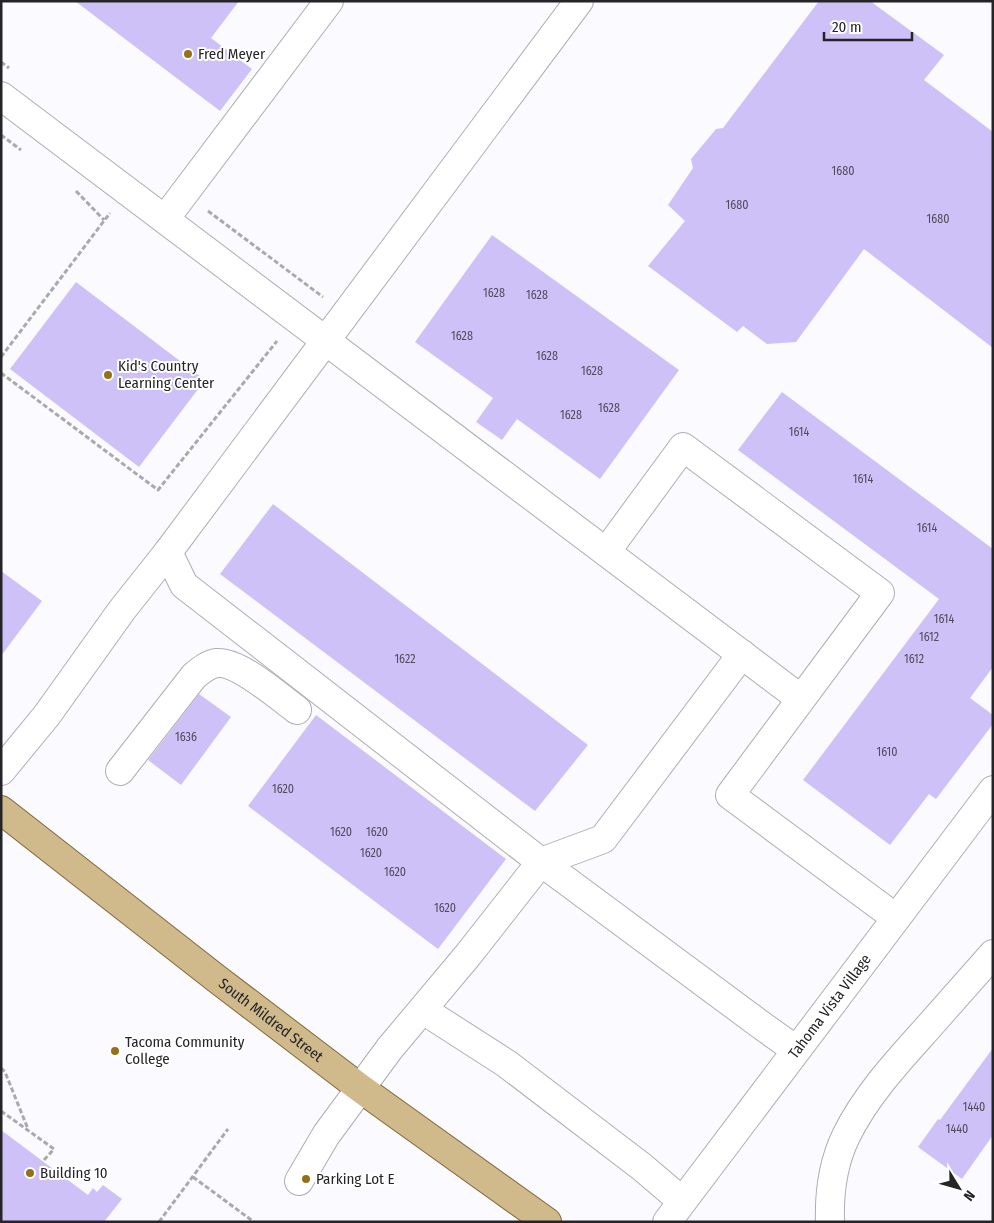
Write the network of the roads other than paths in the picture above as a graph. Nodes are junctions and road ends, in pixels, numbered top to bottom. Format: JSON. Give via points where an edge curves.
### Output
{"nodes":[{"id":1,"x":329,"y":1,"type":"edge"},
{"id":2,"x":579,"y":1,"type":"edge"},
{"id":3,"x":1,"y":96,"type":"edge"},
{"id":4,"x":165,"y":219,"type":"junction"},
{"id":5,"x":324,"y":340,"type":"junction"},
{"id":6,"x":168,"y":552,"type":"junction"},
{"id":7,"x":606,"y":552,"type":"junction"},
{"id":8,"x":742,"y":654,"type":"junction"},
{"id":9,"x":801,"y":699,"type":"junction"},
{"id":10,"x":297,"y":710,"type":"dead end"},
{"id":11,"x":1,"y":771,"type":"edge"},
{"id":12,"x":120,"y":771,"type":"dead end"},
{"id":13,"x":993,"y":790,"type":"edge"},
{"id":14,"x":1,"y":810,"type":"edge"},
{"id":15,"x":541,"y":862,"type":"junction"},
{"id":16,"x":896,"y":918,"type":"junction"},
{"id":17,"x":993,"y":954,"type":"edge"},
{"id":18,"x":423,"y":1010,"type":"junction"},
{"id":19,"x":796,"y":1050,"type":"junction"},
{"id":20,"x":360,"y":1088,"type":"junction"},
{"id":21,"x":299,"y":1181,"type":"dead end"},
{"id":22,"x":675,"y":1211,"type":"edge"},
{"id":23,"x":547,"y":1222,"type":"edge"},
{"id":24,"x":830,"y":1222,"type":"edge"}],
"edges":[{"from":1,"to":4,"type":"lane"},
{"from":2,"to":5,"type":"lane"},
{"from":3,"to":4,"type":"lane"},
{"from":4,"to":5,"type":"lane"},
{"from":5,"to":6,"type":"lane"},
{"from":5,"to":7,"type":"lane"},
{"from":6,"to":11,"type":"lane","via":[[47,715]]},
{"from":6,"to":15,"type":"lane","via":[[184,585]]},
{"from":7,"to":8,"type":"lane"},
{"from":7,"to":9,"type":"lane","via":[[684,447],[880,593]]},
{"from":8,"to":9,"type":"lane"},
{"from":8,"to":15,"type":"lane","via":[[603,839]]},
{"from":9,"to":16,"type":"lane","via":[[730,795]]},
{"from":10,"to":12,"type":"lane","via":[[240,668],[216,663],[194,676]]},
{"from":13,"to":16,"type":"lane","name":"Tahoma Vista Village"},
{"from":14,"to":20,"type":"main road","name":"South Mildred Street"},
{"from":15,"to":18,"type":"lane"},
{"from":15,"to":19,"type":"lane"},
{"from":16,"to":19,"type":"lane","name":"Tahoma Vista Village"},
{"from":17,"to":24,"type":"lane","via":[[896,1063],[846,1136],[833,1174]]},
{"from":18,"to":20,"type":"lane"},
{"from":18,"to":22,"type":"lane","via":[[507,1064],[642,1167]]},
{"from":19,"to":22,"type":"lane","name":"Tahoma Vista Village"},
{"from":20,"to":21,"type":"lane","via":[[326,1135]]},
{"from":20,"to":23,"type":"main road","name":"South Mildred Street"}]}
